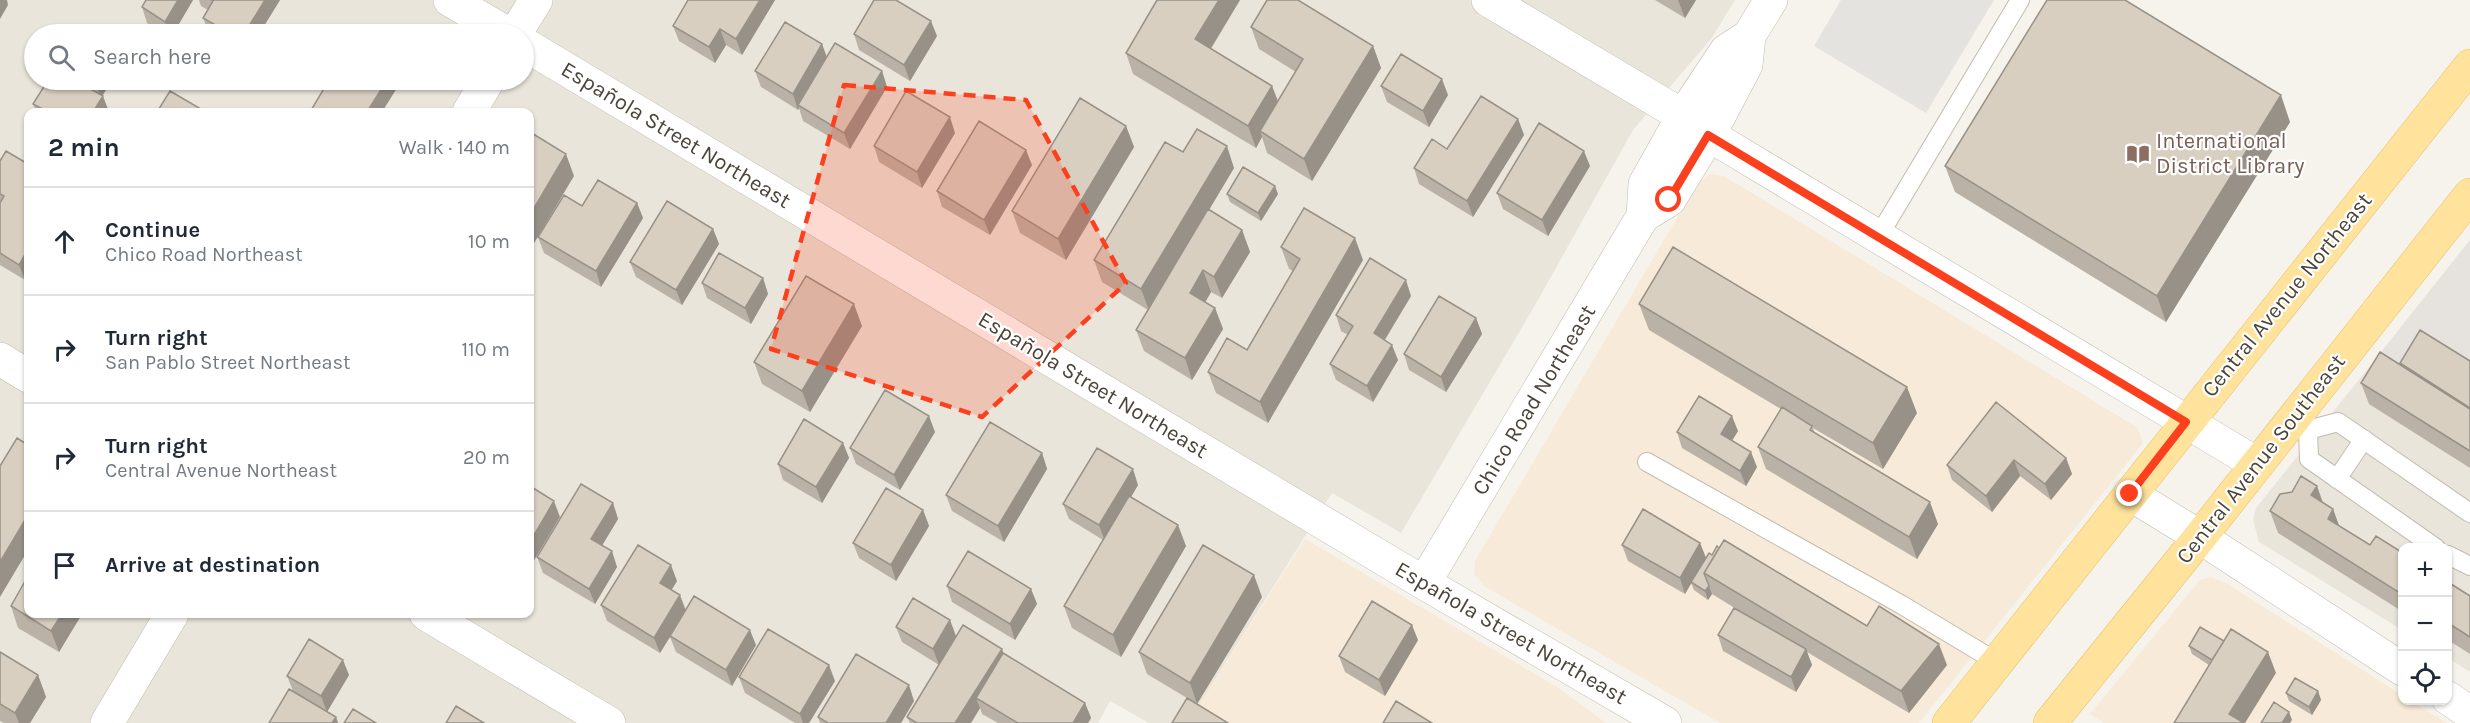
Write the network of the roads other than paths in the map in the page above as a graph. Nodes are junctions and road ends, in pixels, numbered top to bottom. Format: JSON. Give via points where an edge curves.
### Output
{"nodes":[{"id":1,"x":450,"y":0,"type":"edge"},
{"id":2,"x":536,"y":0,"type":"edge"},
{"id":3,"x":1488,"y":0,"type":"edge"},
{"id":4,"x":1771,"y":0,"type":"edge"},
{"id":5,"x":2020,"y":0,"type":"edge"},
{"id":6,"x":491,"y":24,"type":"edge"},
{"id":7,"x":521,"y":24,"type":"edge"},
{"id":8,"x":534,"y":50,"type":"edge"},
{"id":9,"x":2470,"y":66,"type":"edge"},
{"id":10,"x":482,"y":90,"type":"edge"},
{"id":11,"x":471,"y":108,"type":"edge"},
{"id":12,"x":1696,"y":125,"type":"junction"},
{"id":13,"x":2470,"y":195,"type":"edge"},
{"id":14,"x":1878,"y":237,"type":"junction"},
{"id":15,"x":0,"y":359,"type":"edge"},
{"id":16,"x":24,"y":374,"type":"edge"},
{"id":17,"x":2186,"y":422,"type":"junction"},
{"id":18,"x":2300,"y":424,"type":"junction"},
{"id":19,"x":2364,"y":439,"type":"junction"},
{"id":20,"x":1647,"y":462,"type":"dead end"},
{"id":21,"x":2257,"y":464,"type":"junction"},
{"id":22,"x":2337,"y":479,"type":"junction"},
{"id":23,"x":2130,"y":494,"type":"junction"},
{"id":24,"x":2470,"y":513,"type":"edge"},
{"id":25,"x":2200,"y":537,"type":"junction"},
{"id":26,"x":2429,"y":543,"type":"edge"},
{"id":27,"x":2452,"y":557,"type":"edge"},
{"id":28,"x":2470,"y":566,"type":"edge"},
{"id":29,"x":1424,"y":583,"type":"junction"},
{"id":30,"x":170,"y":618,"type":"edge"},
{"id":31,"x":433,"y":618,"type":"edge"},
{"id":32,"x":1997,"y":662,"type":"junction"},
{"id":33,"x":2398,"y":666,"type":"edge"},
{"id":34,"x":2452,"y":701,"type":"edge"},
{"id":35,"x":2470,"y":713,"type":"edge"},
{"id":36,"x":107,"y":723,"type":"edge"},
{"id":37,"x":609,"y":723,"type":"edge"},
{"id":38,"x":1665,"y":723,"type":"edge"},
{"id":39,"x":1949,"y":723,"type":"edge"},
{"id":40,"x":2049,"y":723,"type":"edge"}],
"edges":[{"from":1,"to":6,"type":"street"},
{"from":2,"to":7,"type":"street"},
{"from":3,"to":12,"type":"street"},
{"from":4,"to":12,"type":"street","name":"Chico Road Northeast","via":[[1749,36],[1746,65]]},
{"from":5,"to":14,"type":"lane"},
{"from":8,"to":29,"type":"street","name":"Española Street Northeast"},
{"from":9,"to":17,"type":"main road","name":"Central Avenue Northeast"},
{"from":10,"to":11,"type":"street"},
{"from":12,"to":14,"type":"street"},
{"from":12,"to":29,"type":"street","name":"Chico Road Northeast","via":[[1669,200],[1643,216]]},
{"from":13,"to":18,"type":"main road","name":"Central Avenue Southeast"},
{"from":14,"to":17,"type":"street"},
{"from":15,"to":16,"type":"street"},
{"from":17,"to":21,"type":"street"},
{"from":17,"to":23,"type":"main road","name":"Central Avenue Northeast"},
{"from":18,"to":19,"type":"lane","via":[[2338,422]]},
{"from":18,"to":21,"type":"main road","name":"Central Avenue Southeast"},
{"from":18,"to":22,"type":"lane","via":[[2309,459]]},
{"from":19,"to":22,"type":"lane"},
{"from":19,"to":24,"type":"lane"},
{"from":20,"to":32,"type":"lane"},
{"from":21,"to":25,"type":"main road","name":"Central Avenue Southeast"},
{"from":22,"to":26,"type":"lane"},
{"from":23,"to":25,"type":"street"},
{"from":23,"to":32,"type":"main road","name":"Central Avenue Northeast"},
{"from":25,"to":33,"type":"street"},
{"from":25,"to":40,"type":"main road","name":"Central Avenue Southeast"},
{"from":27,"to":28,"type":"lane"},
{"from":29,"to":38,"type":"street","name":"Española Street Northeast"},
{"from":30,"to":36,"type":"street"},
{"from":31,"to":37,"type":"street"},
{"from":32,"to":39,"type":"main road","name":"Central Avenue Northeast"},
{"from":34,"to":35,"type":"street"}]}
